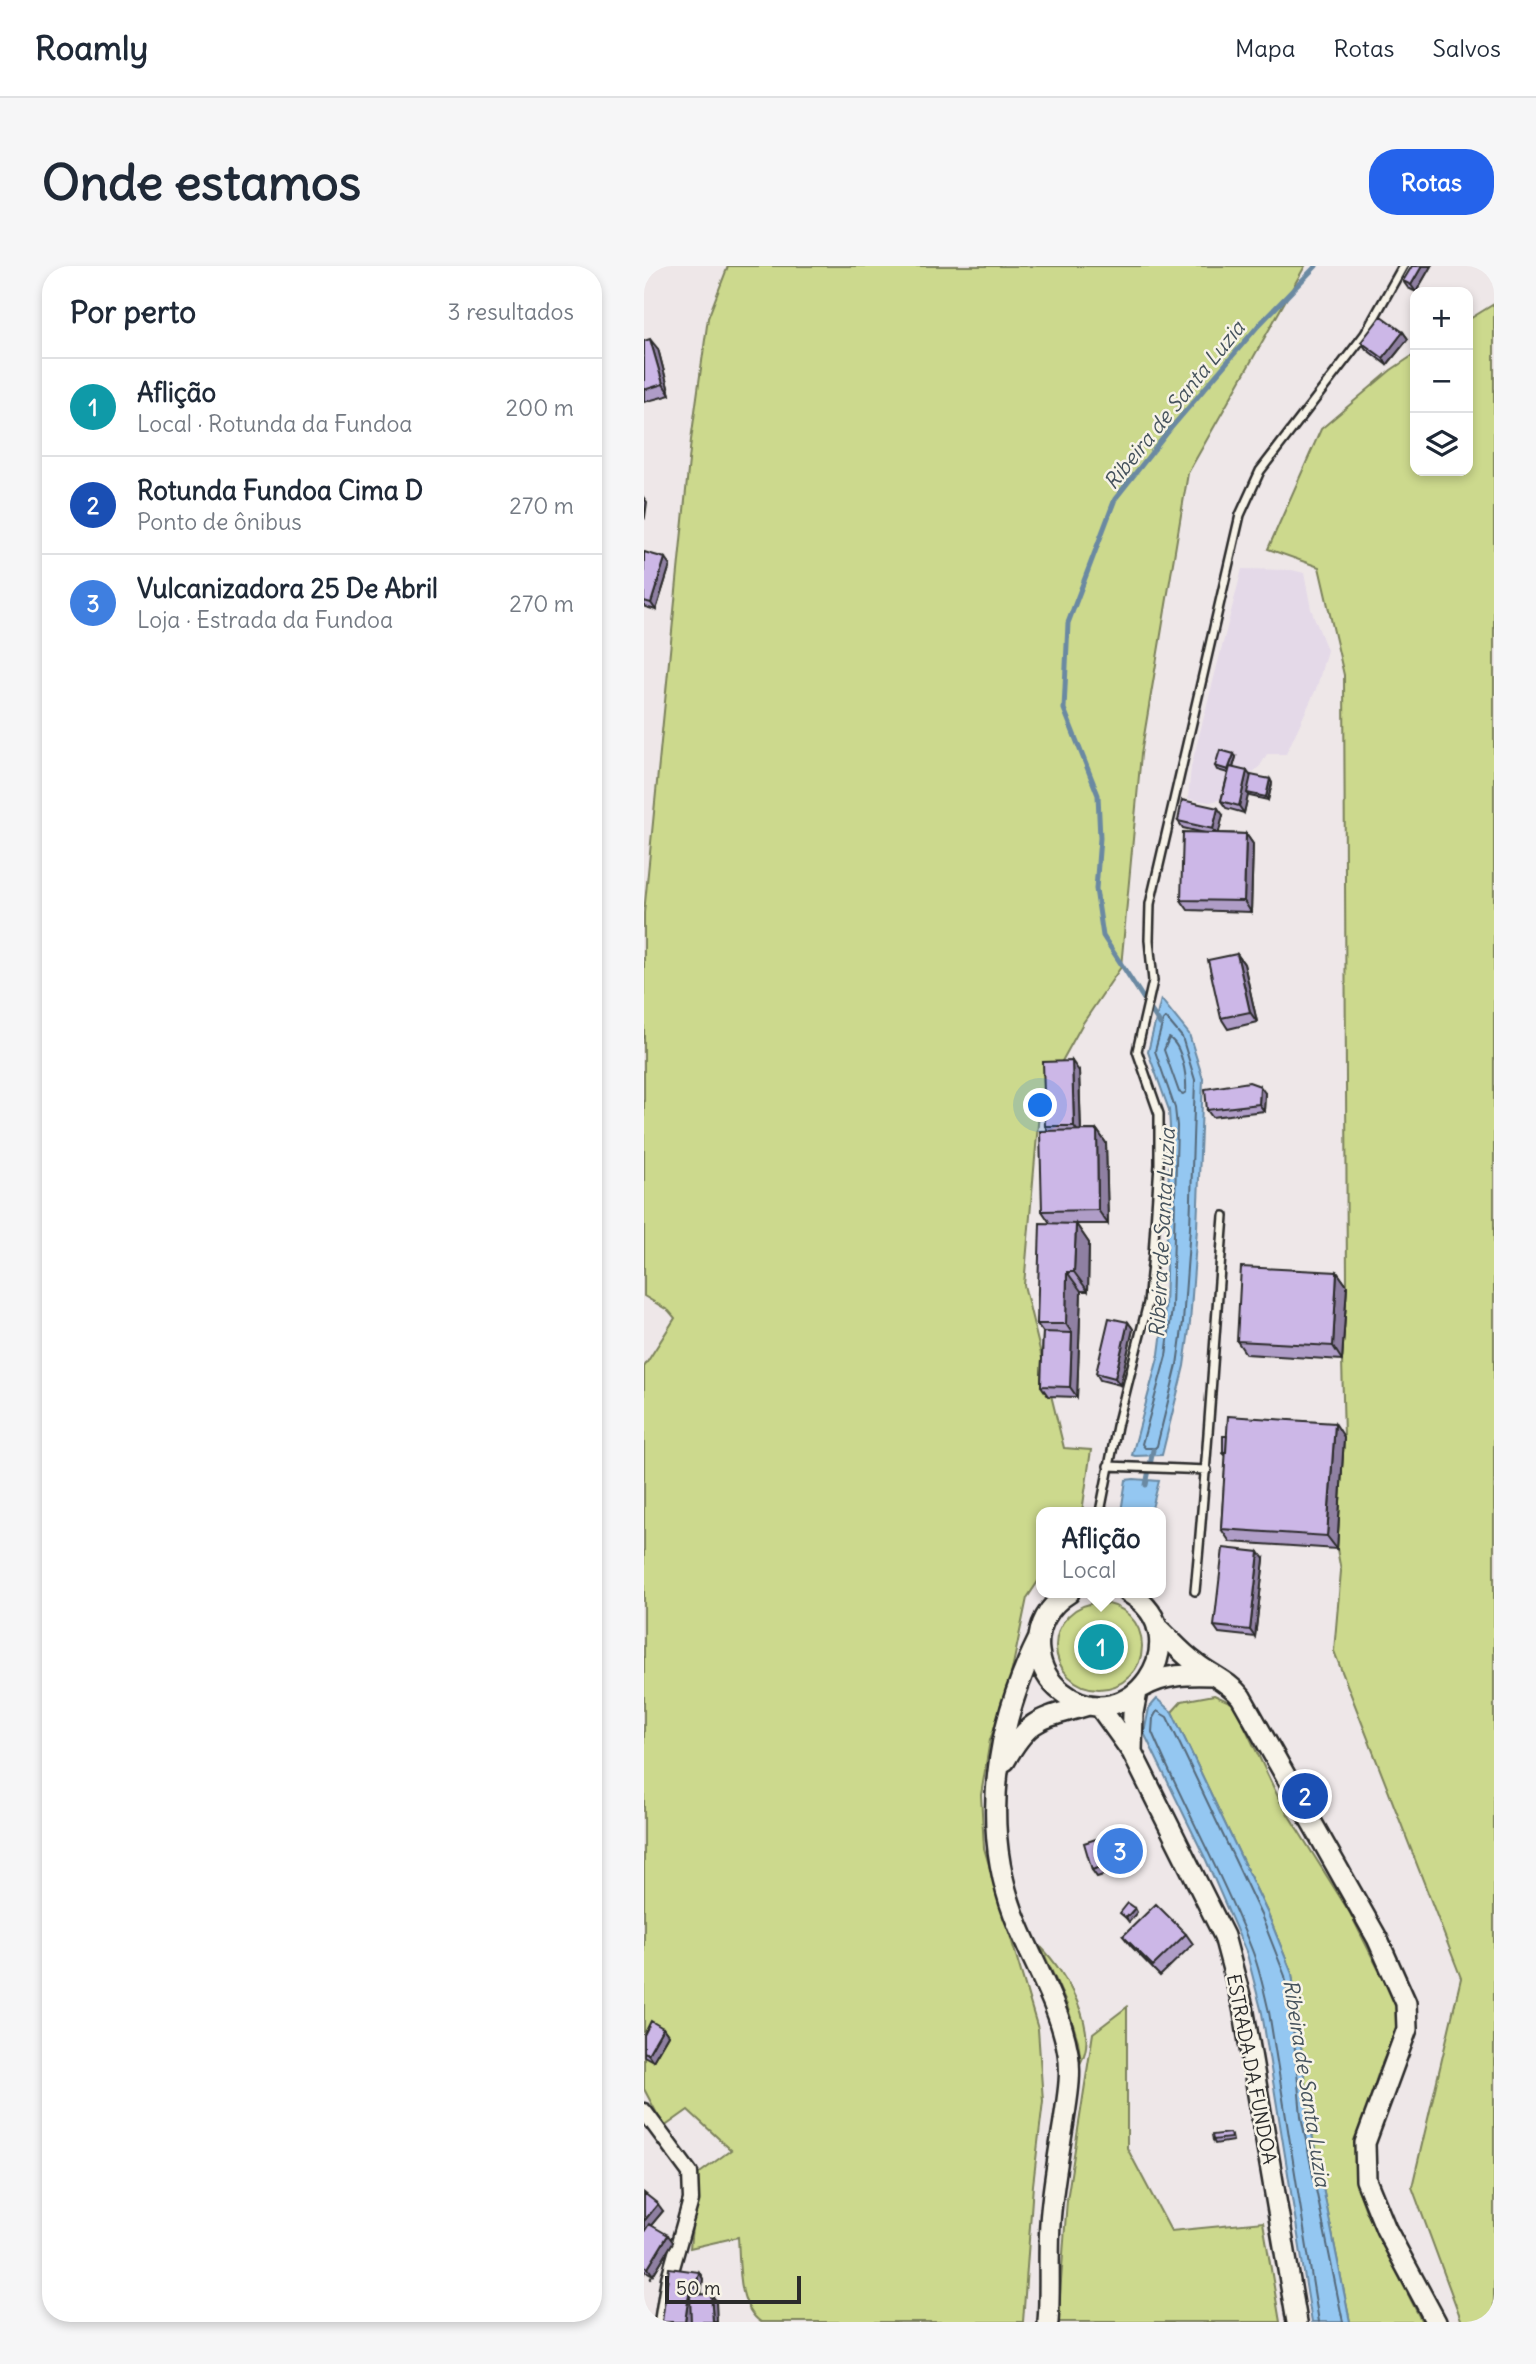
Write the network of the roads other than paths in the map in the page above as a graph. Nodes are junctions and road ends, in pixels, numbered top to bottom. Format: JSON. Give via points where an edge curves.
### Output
{"nodes":[{"id":1,"x":1404,"y":266,"type":"edge"},
{"id":2,"x":1224,"y":1216,"type":"dead end"},
{"id":3,"x":1108,"y":1466,"type":"junction"},
{"id":4,"x":1207,"y":1470,"type":"junction"},
{"id":5,"x":1101,"y":1507,"type":"edge"},
{"id":6,"x":1195,"y":1591,"type":"dead end"},
{"id":7,"x":1063,"y":1598,"type":"edge"},
{"id":8,"x":1136,"y":1598,"type":"edge"},
{"id":9,"x":1157,"y":1627,"type":"junction"},
{"id":10,"x":1039,"y":1638,"type":"junction"},
{"id":11,"x":1214,"y":1675,"type":"junction"},
{"id":12,"x":1143,"y":1686,"type":"junction"},
{"id":13,"x":1094,"y":1705,"type":"junction"},
{"id":14,"x":1132,"y":1752,"type":"junction"},
{"id":15,"x":997,"y":1775,"type":"junction"},
{"id":16,"x":644,"y":2110,"type":"edge"},
{"id":17,"x":662,"y":2322,"type":"edge"},
{"id":18,"x":1048,"y":2322,"type":"edge"},
{"id":19,"x":1297,"y":2322,"type":"edge"},
{"id":20,"x":1436,"y":2322,"type":"edge"}],
"edges":[{"from":1,"to":3,"type":"lane","via":[[1365,334],[1260,471],[1240,515],[1150,904],[1153,981],[1138,1051],[1159,1114],[1153,1255],[1144,1325]]},
{"from":2,"to":4,"type":"lane"},
{"from":3,"to":4,"type":"lane"},
{"from":3,"to":5,"type":"lane"},
{"from":4,"to":6,"type":"lane"},
{"from":7,"to":10,"type":"main road","via":[[1049,1610]]},
{"from":8,"to":9,"type":"main road"},
{"from":9,"to":11,"type":"main road"},
{"from":9,"to":12,"type":"main road","name":"ESTRADA DA FUNDOA","via":[[1159,1652]]},
{"from":10,"to":13,"type":"main road","via":[[1041,1661],[1051,1681],[1068,1697]]},
{"from":10,"to":15,"type":"main road","via":[[1021,1672]]},
{"from":11,"to":12,"type":"main road","via":[[1175,1676]]},
{"from":11,"to":20,"type":"main road","via":[[1241,1697],[1377,1938],[1406,2003],[1407,2029],[1365,2143],[1366,2179],[1386,2229]]},
{"from":12,"to":13,"type":"main road","via":[[1115,1703]]},
{"from":12,"to":14,"type":"main road","name":"ESTRADA DA FUNDOA","via":[[1133,1713]]},
{"from":13,"to":14,"type":"main road","name":"ESTRADA DA FUNDOA"},
{"from":13,"to":15,"type":"main road","via":[[1027,1728]]},
{"from":14,"to":19,"type":"main road","name":"ESTRADA DA FUNDOA","via":[[1224,1936],[1243,2007]]},
{"from":15,"to":18,"type":"main road","via":[[998,1856],[1014,1913],[1061,2025],[1070,2068],[1051,2209]]},
{"from":16,"to":17,"type":"street","via":[[690,2173],[691,2200]]}]}
